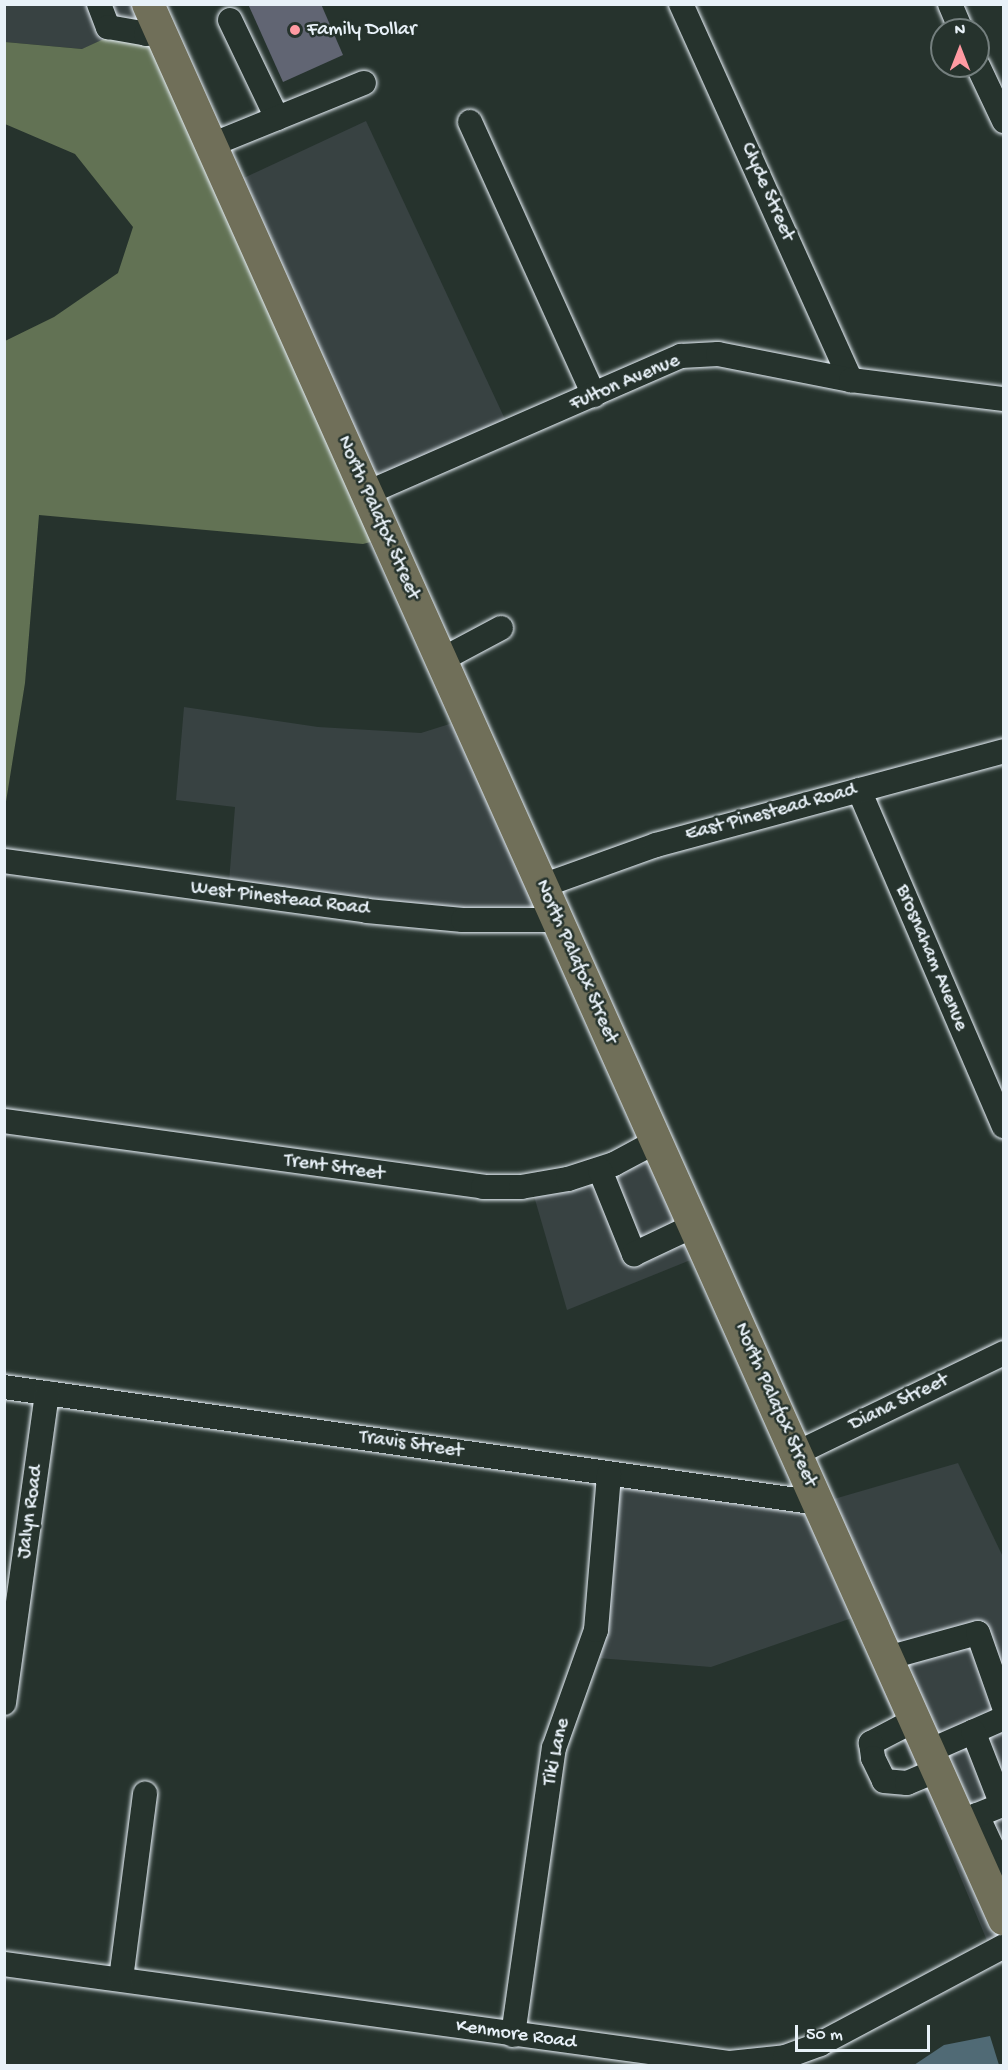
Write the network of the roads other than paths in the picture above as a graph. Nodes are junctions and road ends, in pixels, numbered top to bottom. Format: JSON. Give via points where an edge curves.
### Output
{"nodes":[{"id":1,"x":99,"y":4,"type":"edge"},
{"id":2,"x":681,"y":4,"type":"edge"},
{"id":3,"x":950,"y":4,"type":"edge"},
{"id":4,"x":153,"y":16,"type":"edge"},
{"id":5,"x":956,"y":18,"type":"edge"},
{"id":6,"x":230,"y":20,"type":"dead end"},
{"id":7,"x":984,"y":78,"type":"edge"},
{"id":8,"x":364,"y":83,"type":"dead end"},
{"id":9,"x":277,"y":118,"type":"junction"},
{"id":10,"x":1004,"y":121,"type":"edge"},
{"id":11,"x":470,"y":122,"type":"dead end"},
{"id":12,"x":211,"y":145,"type":"junction"},
{"id":13,"x":851,"y":380,"type":"junction"},
{"id":14,"x":594,"y":395,"type":"junction"},
{"id":15,"x":1004,"y":399,"type":"edge"},
{"id":16,"x":367,"y":493,"type":"junction"},
{"id":17,"x":501,"y":628,"type":"dead end"},
{"id":18,"x":441,"y":660,"type":"junction"},
{"id":19,"x":1004,"y":751,"type":"edge"},
{"id":20,"x":859,"y":789,"type":"junction"},
{"id":21,"x":4,"y":861,"type":"edge"},
{"id":22,"x":542,"y":886,"type":"junction"},
{"id":23,"x":557,"y":920,"type":"junction"},
{"id":24,"x":4,"y":1121,"type":"edge"},
{"id":25,"x":1004,"y":1126,"type":"edge"},
{"id":26,"x":657,"y":1141,"type":"junction"},
{"id":27,"x":600,"y":1170,"type":"junction"},
{"id":28,"x":695,"y":1225,"type":"junction"},
{"id":29,"x":1004,"y":1353,"type":"edge"},
{"id":30,"x":4,"y":1387,"type":"edge"},
{"id":31,"x":46,"y":1393,"type":"junction"},
{"id":32,"x":795,"y":1454,"type":"junction"},
{"id":33,"x":609,"y":1474,"type":"junction"},
{"id":34,"x":818,"y":1503,"type":"junction"},
{"id":35,"x":887,"y":1658,"type":"junction"},
{"id":36,"x":4,"y":1703,"type":"edge"},
{"id":37,"x":1004,"y":1707,"type":"edge"},
{"id":38,"x":1004,"y":1718,"type":"edge"},
{"id":39,"x":915,"y":1720,"type":"junction"},
{"id":40,"x":973,"y":1731,"type":"junction"},
{"id":41,"x":933,"y":1760,"type":"junction"},
{"id":42,"x":145,"y":1794,"type":"dead end"},
{"id":43,"x":969,"y":1819,"type":"junction"},
{"id":44,"x":1004,"y":1919,"type":"edge"},
{"id":45,"x":1004,"y":1946,"type":"edge"},
{"id":46,"x":4,"y":1964,"type":"edge"},
{"id":47,"x":120,"y":1979,"type":"junction"},
{"id":48,"x":513,"y":2035,"type":"junction"},
{"id":49,"x":604,"y":2057,"type":"edge"},
{"id":50,"x":711,"y":2064,"type":"edge"}],
"edges":[{"from":1,"to":4,"type":"street","via":[[108,27],[146,34]]},
{"from":2,"to":13,"type":"street","name":"Clyde Street"},
{"from":3,"to":5,"type":"street"},
{"from":4,"to":12,"type":"main road","name":"North Palafox Street"},
{"from":6,"to":9,"type":"street"},
{"from":7,"to":10,"type":"street"},
{"from":8,"to":9,"type":"street"},
{"from":9,"to":12,"type":"street"},
{"from":11,"to":14,"type":"street"},
{"from":12,"to":16,"type":"main road","name":"North Palafox Street"},
{"from":13,"to":14,"type":"street","name":"Fulton Avenue","via":[[718,354],[681,356]]},
{"from":13,"to":15,"type":"street","name":"Fulton Avenue"},
{"from":14,"to":16,"type":"street","name":"Fulton Avenue"},
{"from":16,"to":18,"type":"main road","name":"North Palafox Street"},
{"from":17,"to":18,"type":"street"},
{"from":18,"to":22,"type":"main road","name":"North Palafox Street"},
{"from":19,"to":20,"type":"street","name":"East Pinestead Road"},
{"from":20,"to":22,"type":"street","name":"East Pinestead Road","via":[[656,845]]},
{"from":20,"to":25,"type":"street","name":"Brosnaham Avenue"},
{"from":21,"to":23,"type":"street","name":"West Pinestead Road","via":[[367,911],[463,920]]},
{"from":22,"to":23,"type":"main road","name":"North Palafox Street"},
{"from":23,"to":26,"type":"main road","name":"North Palafox Street"},
{"from":24,"to":27,"type":"street","name":"Trent Street","via":[[483,1187],[545,1184]]},
{"from":26,"to":27,"type":"street","name":"Trent Street"},
{"from":26,"to":28,"type":"main road","name":"North Palafox Street"},
{"from":27,"to":28,"type":"street","via":[[634,1254]]},
{"from":28,"to":32,"type":"main road","name":"North Palafox Street"},
{"from":29,"to":32,"type":"street","name":"Diana Street"},
{"from":30,"to":31,"type":"street","name":"Travis Street"},
{"from":31,"to":33,"type":"street","name":"Travis Street"},
{"from":31,"to":36,"type":"street","name":"Jalyn Road"},
{"from":32,"to":34,"type":"main road","name":"North Palafox Street"},
{"from":33,"to":34,"type":"street","name":"Travis Street"},
{"from":33,"to":48,"type":"street","name":"Tiki Lane","via":[[596,1630],[554,1748]]},
{"from":34,"to":35,"type":"main road","name":"North Palafox Street"},
{"from":35,"to":37,"type":"street","via":[[978,1633]]},
{"from":35,"to":39,"type":"main road","name":"North Palafox Street"},
{"from":38,"to":40,"type":"street"},
{"from":39,"to":41,"type":"main road","name":"North Palafox Street"},
{"from":39,"to":41,"type":"street","via":[[871,1743],[873,1758],[884,1782],[907,1783]]},
{"from":40,"to":41,"type":"street"},
{"from":40,"to":43,"type":"street","via":[[1002,1805]]},
{"from":41,"to":43,"type":"main road","name":"North Palafox Street"},
{"from":42,"to":47,"type":"street"},
{"from":43,"to":44,"type":"main road","name":"North Palafox Street","via":[[984,1876]]},
{"from":45,"to":50,"type":"street","name":"Kenmore Road","via":[[802,2051],[748,2063]]},
{"from":46,"to":47,"type":"street","name":"Kenmore Road"},
{"from":47,"to":48,"type":"street","name":"Kenmore Road"},
{"from":48,"to":49,"type":"street","name":"Kenmore Road"},
{"from":49,"to":50,"type":"street","name":"Kenmore Road"}]}
